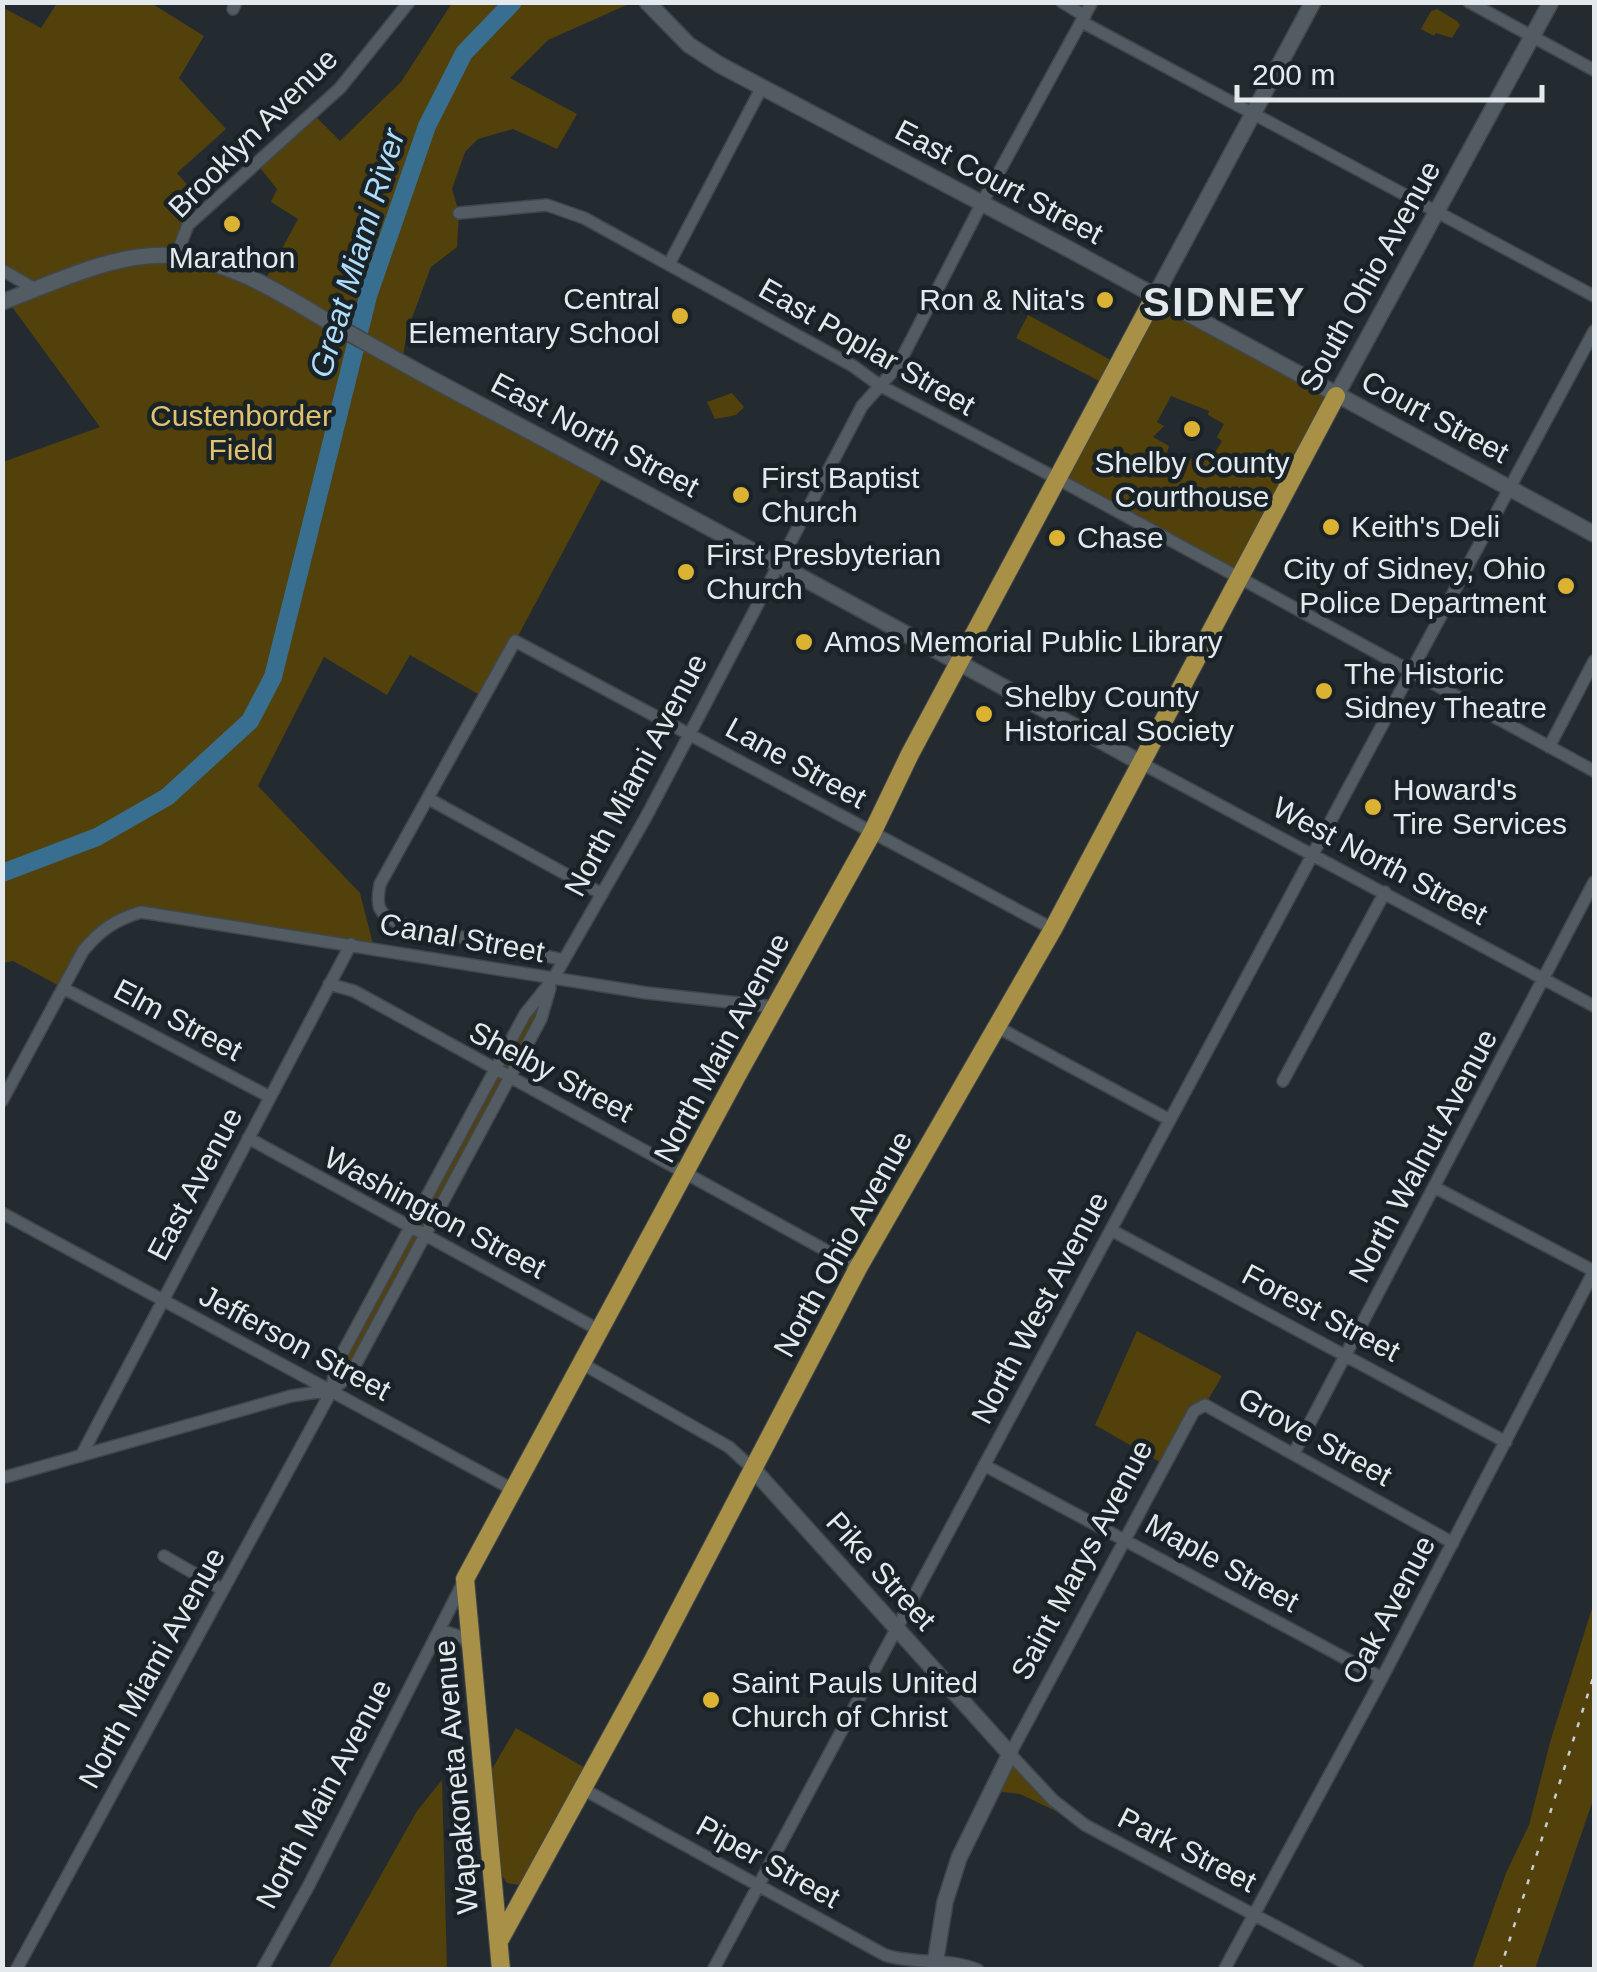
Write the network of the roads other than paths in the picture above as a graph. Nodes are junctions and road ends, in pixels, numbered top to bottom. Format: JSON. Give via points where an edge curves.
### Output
{"nodes":[{"id":1,"x":409,"y":2,"type":"edge"},
{"id":2,"x":647,"y":2,"type":"edge"},
{"id":3,"x":1062,"y":2,"type":"edge"},
{"id":4,"x":1092,"y":2,"type":"edge"},
{"id":5,"x":1313,"y":2,"type":"edge"},
{"id":6,"x":1469,"y":2,"type":"edge"},
{"id":7,"x":1551,"y":2,"type":"edge"},
{"id":8,"x":1083,"y":19,"type":"junction"},
{"id":9,"x":1534,"y":37,"type":"junction"},
{"id":10,"x":1594,"y":70,"type":"edge"},
{"id":11,"x":762,"y":87,"type":"junction"},
{"id":12,"x":1254,"y":114,"type":"junction"},
{"id":13,"x":982,"y":203,"type":"junction"},
{"id":14,"x":1436,"y":211,"type":"junction"},
{"id":15,"x":460,"y":214,"type":"dead end"},
{"id":16,"x":176,"y":256,"type":"junction"},
{"id":17,"x":669,"y":264,"type":"junction"},
{"id":18,"x":2,"y":270,"type":"edge"},
{"id":19,"x":37,"y":290,"type":"junction"},
{"id":20,"x":1155,"y":296,"type":"junction"},
{"id":21,"x":1594,"y":296,"type":"edge"},
{"id":22,"x":4,"y":298,"type":"edge"},
{"id":23,"x":1594,"y":331,"type":"edge"},
{"id":24,"x":879,"y":384,"type":"junction"},
{"id":25,"x":1336,"y":396,"type":"junction"},
{"id":26,"x":1058,"y":478,"type":"junction"},
{"id":27,"x":1508,"y":488,"type":"junction"},
{"id":28,"x":1594,"y":534,"type":"edge"},
{"id":29,"x":778,"y":563,"type":"junction"},
{"id":30,"x":1239,"y":576,"type":"junction"},
{"id":31,"x":1594,"y":661,"type":"edge"},
{"id":32,"x":959,"y":662,"type":"junction"},
{"id":33,"x":1412,"y":671,"type":"junction"},
{"id":34,"x":688,"y":732,"type":"junction"},
{"id":35,"x":1549,"y":746,"type":"junction"},
{"id":36,"x":1141,"y":763,"type":"junction"},
{"id":37,"x":1594,"y":771,"type":"edge"},
{"id":38,"x":429,"y":798,"type":"junction"},
{"id":39,"x":872,"y":833,"type":"junction"},
{"id":40,"x":1312,"y":853,"type":"junction"},
{"id":41,"x":1594,"y":882,"type":"edge"},
{"id":42,"x":1385,"y":892,"type":"junction"},
{"id":43,"x":602,"y":894,"type":"junction"},
{"id":44,"x":1053,"y":929,"type":"junction"},
{"id":45,"x":351,"y":944,"type":"junction"},
{"id":46,"x":564,"y":960,"type":"junction"},
{"id":47,"x":1544,"y":978,"type":"junction"},
{"id":48,"x":552,"y":979,"type":"junction"},
{"id":49,"x":329,"y":984,"type":"junction"},
{"id":50,"x":63,"y":988,"type":"junction"},
{"id":51,"x":1594,"y":1006,"type":"edge"},
{"id":52,"x":776,"y":1007,"type":"junction"},
{"id":53,"x":997,"y":1026,"type":"junction"},
{"id":54,"x":493,"y":1070,"type":"junction"},
{"id":55,"x":507,"y":1078,"type":"junction"},
{"id":56,"x":1283,"y":1080,"type":"dead end"},
{"id":57,"x":270,"y":1097,"type":"junction"},
{"id":58,"x":2,"y":1101,"type":"edge"},
{"id":59,"x":1168,"y":1120,"type":"junction"},
{"id":60,"x":248,"y":1138,"type":"junction"},
{"id":61,"x":686,"y":1172,"type":"junction"},
{"id":62,"x":1436,"y":1188,"type":"junction"},
{"id":63,"x":2,"y":1213,"type":"edge"},
{"id":64,"x":410,"y":1228,"type":"junction"},
{"id":65,"x":1111,"y":1230,"type":"junction"},
{"id":66,"x":424,"y":1236,"type":"junction"},
{"id":67,"x":858,"y":1268,"type":"junction"},
{"id":68,"x":1594,"y":1271,"type":"edge"},
{"id":69,"x":162,"y":1300,"type":"junction"},
{"id":70,"x":598,"y":1330,"type":"junction"},
{"id":71,"x":1346,"y":1356,"type":"junction"},
{"id":72,"x":582,"y":1364,"type":"junction"},
{"id":73,"x":332,"y":1390,"type":"junction"},
{"id":74,"x":1205,"y":1406,"type":"joint"},
{"id":75,"x":1506,"y":1442,"type":"junction"},
{"id":76,"x":1294,"y":1453,"type":"junction"},
{"id":77,"x":81,"y":1456,"type":"junction"},
{"id":78,"x":984,"y":1465,"type":"junction"},
{"id":79,"x":752,"y":1470,"type":"junction"},
{"id":80,"x":2,"y":1478,"type":"edge"},
{"id":81,"x":512,"y":1489,"type":"junction"},
{"id":82,"x":1125,"y":1538,"type":"junction"},
{"id":83,"x":1453,"y":1542,"type":"junction"},
{"id":84,"x":164,"y":1556,"type":"dead end"},
{"id":85,"x":466,"y":1580,"type":"junction"},
{"id":86,"x":223,"y":1590,"type":"junction"},
{"id":87,"x":895,"y":1628,"type":"junction"},
{"id":88,"x":434,"y":1644,"type":"junction"},
{"id":89,"x":472,"y":1651,"type":"junction"},
{"id":90,"x":1382,"y":1678,"type":"junction"},
{"id":91,"x":1010,"y":1754,"type":"junction"},
{"id":92,"x":584,"y":1789,"type":"junction"},
{"id":93,"x":492,"y":1853,"type":"junction"},
{"id":94,"x":538,"y":1873,"type":"junction"},
{"id":95,"x":759,"y":1885,"type":"junction"},
{"id":96,"x":1254,"y":1912,"type":"junction"},
{"id":97,"x":499,"y":1941,"type":"junction"},
{"id":98,"x":2,"y":1962,"type":"edge"},
{"id":99,"x":934,"y":1966,"type":"edge"},
{"id":100,"x":16,"y":1969,"type":"edge"},
{"id":101,"x":262,"y":1970,"type":"edge"},
{"id":102,"x":501,"y":1970,"type":"edge"},
{"id":103,"x":713,"y":1970,"type":"edge"},
{"id":104,"x":978,"y":1970,"type":"edge"},
{"id":105,"x":1224,"y":1970,"type":"edge"},
{"id":106,"x":1358,"y":1970,"type":"edge"}],
"edges":[{"from":1,"to":16,"type":"street","name":"Brooklyn Avenue","via":[[340,88],[188,225]]},
{"from":2,"to":11,"type":"main road","name":"East Court Street","via":[[689,45]]},
{"from":3,"to":8,"type":"street"},
{"from":4,"to":8,"type":"street","name":"North Miami Avenue"},
{"from":5,"to":12,"type":"main road"},
{"from":6,"to":9,"type":"street"},
{"from":7,"to":9,"type":"main road","name":"South Ohio Avenue"},
{"from":8,"to":12,"type":"street"},
{"from":8,"to":13,"type":"street","name":"North Miami Avenue"},
{"from":9,"to":10,"type":"street"},
{"from":9,"to":14,"type":"main road","name":"South Ohio Avenue"},
{"from":11,"to":13,"type":"main road","name":"East Court Street"},
{"from":11,"to":17,"type":"street"},
{"from":12,"to":14,"type":"street"},
{"from":12,"to":20,"type":"main road"},
{"from":13,"to":20,"type":"main road","name":"East Court Street"},
{"from":13,"to":24,"type":"street","name":"North Miami Avenue","via":[[904,354]]},
{"from":14,"to":21,"type":"street"},
{"from":14,"to":25,"type":"main road","name":"South Ohio Avenue"},
{"from":15,"to":17,"type":"street","name":"East Poplar Street","via":[[547,206],[584,218]]},
{"from":16,"to":19,"type":"main road","name":"East North Street","via":[[103,265]]},
{"from":16,"to":29,"type":"main road","name":"East North Street","via":[[264,284]]},
{"from":17,"to":24,"type":"street","name":"East Poplar Street"},
{"from":18,"to":19,"type":"street"},
{"from":19,"to":22,"type":"main road","name":"East North Street"},
{"from":20,"to":25,"type":"main road","name":"East Court Street"},
{"from":20,"to":26,"type":"main road","name":"North Main Avenue"},
{"from":23,"to":27,"type":"street","name":"North West Avenue"},
{"from":24,"to":26,"type":"street","name":"East Poplar Street"},
{"from":24,"to":29,"type":"street","name":"North Miami Avenue"},
{"from":25,"to":27,"type":"main road","name":"Court Street"},
{"from":25,"to":30,"type":"main road","name":"South Ohio Avenue"},
{"from":26,"to":30,"type":"street","name":"East Poplar Street"},
{"from":26,"to":32,"type":"main road","name":"North Main Avenue"},
{"from":27,"to":28,"type":"main road","name":"Court Street"},
{"from":27,"to":33,"type":"street","name":"North West Avenue"},
{"from":29,"to":32,"type":"main road","name":"East North Street"},
{"from":29,"to":34,"type":"street","name":"North Miami Avenue"},
{"from":30,"to":33,"type":"street","name":"East Poplar Street"},
{"from":30,"to":36,"type":"main road","name":"North Ohio Avenue"},
{"from":31,"to":35,"type":"street"},
{"from":32,"to":36,"type":"main road","name":"East North Street"},
{"from":32,"to":39,"type":"main road","name":"North Main Avenue"},
{"from":33,"to":35,"type":"street","name":"East Poplar Street"},
{"from":33,"to":40,"type":"street","name":"North West Avenue"},
{"from":34,"to":38,"type":"street","name":"Lane Street","via":[[515,641]]},
{"from":34,"to":39,"type":"street","name":"Lane Street"},
{"from":34,"to":43,"type":"street","name":"North Miami Avenue"},
{"from":35,"to":37,"type":"street","name":"East Poplar Street"},
{"from":36,"to":40,"type":"street","name":"West North Street"},
{"from":36,"to":44,"type":"main road","name":"North Ohio Avenue"},
{"from":38,"to":43,"type":"street"},
{"from":38,"to":46,"type":"street","via":[[380,884],[376,904],[382,915]]},
{"from":39,"to":44,"type":"street","name":"Lane Street"},
{"from":39,"to":52,"type":"main road","name":"North Main Avenue"},
{"from":40,"to":42,"type":"street","name":"West North Street"},
{"from":40,"to":59,"type":"street","name":"North West Avenue"},
{"from":41,"to":47,"type":"street","name":"North Walnut Avenue"},
{"from":42,"to":47,"type":"street","name":"West North Street"},
{"from":42,"to":56,"type":"street"},
{"from":43,"to":46,"type":"street","name":"North Miami Avenue"},
{"from":44,"to":53,"type":"main road","name":"North Ohio Avenue"},
{"from":45,"to":48,"type":"street","name":"Canal Street"},
{"from":45,"to":49,"type":"street","name":"East Avenue"},
{"from":45,"to":50,"type":"street","name":"Canal Street","via":[[141,912],[98,932]]},
{"from":46,"to":48,"type":"street","name":"North Miami Avenue"},
{"from":47,"to":51,"type":"street","name":"West North Street"},
{"from":47,"to":62,"type":"street","name":"North Walnut Avenue"},
{"from":48,"to":52,"type":"street","name":"Canal Street"},
{"from":48,"to":54,"type":"street","name":"North Miami Avenue"},
{"from":48,"to":55,"type":"street","name":"North Miami Avenue","via":[[540,1018]]},
{"from":49,"to":54,"type":"street","name":"Shelby Street"},
{"from":49,"to":57,"type":"street","name":"East Avenue"},
{"from":50,"to":57,"type":"street","name":"Elm Street"},
{"from":50,"to":58,"type":"street"},
{"from":52,"to":61,"type":"main road","name":"North Main Avenue"},
{"from":53,"to":59,"type":"street"},
{"from":53,"to":67,"type":"main road","name":"North Ohio Avenue"},
{"from":54,"to":55,"type":"street","name":"Shelby Street"},
{"from":54,"to":64,"type":"street","name":"North Miami Avenue"},
{"from":55,"to":61,"type":"street","name":"Shelby Street"},
{"from":55,"to":66,"type":"street","name":"North Miami Avenue"},
{"from":57,"to":60,"type":"street","name":"East Avenue"},
{"from":59,"to":65,"type":"street","name":"North West Avenue"},
{"from":60,"to":64,"type":"street","name":"Washington Street"},
{"from":60,"to":69,"type":"street","name":"East Avenue"},
{"from":61,"to":67,"type":"street","name":"Shelby Street"},
{"from":61,"to":70,"type":"main road","name":"North Main Avenue"},
{"from":62,"to":68,"type":"street"},
{"from":62,"to":71,"type":"street","name":"North Walnut Avenue"},
{"from":63,"to":69,"type":"street","name":"Jefferson Street"},
{"from":64,"to":66,"type":"street","name":"Washington Street"},
{"from":64,"to":73,"type":"street","name":"North Miami Avenue","via":[[335,1366]]},
{"from":65,"to":71,"type":"street","name":"Forest Street"},
{"from":65,"to":78,"type":"street","name":"North West Avenue"},
{"from":66,"to":70,"type":"street","name":"Washington Street"},
{"from":66,"to":73,"type":"street","name":"North Miami Avenue","via":[[350,1375]]},
{"from":67,"to":79,"type":"main road","name":"North Ohio Avenue"},
{"from":68,"to":75,"type":"street","name":"Oak Avenue"},
{"from":69,"to":73,"type":"street","name":"Jefferson Street"},
{"from":69,"to":77,"type":"street","name":"East Avenue"},
{"from":70,"to":72,"type":"main road","name":"North Main Avenue"},
{"from":71,"to":75,"type":"street","name":"Forest Street"},
{"from":71,"to":76,"type":"street","name":"North Walnut Avenue"},
{"from":72,"to":79,"type":"street","via":[[729,1447]]},
{"from":72,"to":81,"type":"main road","name":"North Main Avenue"},
{"from":73,"to":77,"type":"street"},
{"from":73,"to":81,"type":"street","name":"Jefferson Street"},
{"from":73,"to":86,"type":"street","name":"North Miami Avenue"},
{"from":74,"to":76,"type":"street","name":"Grove Street"},
{"from":74,"to":82,"type":"street","name":"Saint Marys Avenue","via":[[1194,1411]]},
{"from":75,"to":83,"type":"street","name":"Oak Avenue"},
{"from":76,"to":83,"type":"street","name":"Grove Street"},
{"from":77,"to":80,"type":"street"},
{"from":78,"to":82,"type":"street","name":"Maple Street"},
{"from":78,"to":87,"type":"street","name":"North West Avenue"},
{"from":79,"to":87,"type":"main road","name":"Pike Street"},
{"from":79,"to":92,"type":"main road","name":"North Ohio Avenue"},
{"from":81,"to":85,"type":"main road","name":"North Main Avenue"},
{"from":82,"to":90,"type":"street","name":"Maple Street"},
{"from":82,"to":91,"type":"street","name":"Saint Marys Avenue"},
{"from":83,"to":90,"type":"street","name":"Oak Avenue"},
{"from":84,"to":86,"type":"street"},
{"from":85,"to":88,"type":"street","name":"North Main Avenue"},
{"from":85,"to":89,"type":"main road","name":"Wapakoneta Avenue"},
{"from":86,"to":100,"type":"street","name":"North Miami Avenue"},
{"from":87,"to":91,"type":"main road","name":"Pike Street"},
{"from":87,"to":95,"type":"street","name":"North West Avenue"},
{"from":88,"to":89,"type":"street","via":[[446,1632],[464,1638]]},
{"from":88,"to":101,"type":"street","name":"North Main Avenue"},
{"from":89,"to":93,"type":"main road","name":"Wapakoneta Avenue"},
{"from":90,"to":96,"type":"street","name":"Oak Avenue"},
{"from":91,"to":96,"type":"street","name":"Park Street","via":[[1085,1825]]},
{"from":91,"to":99,"type":"main road","name":"Saint Marys Avenue","via":[[959,1858]]},
{"from":92,"to":94,"type":"main road","name":"North Ohio Avenue"},
{"from":92,"to":95,"type":"street","name":"Piper Street"},
{"from":93,"to":94,"type":"main road","via":[[507,1883],[521,1885]]},
{"from":93,"to":97,"type":"main road","name":"Wapakoneta Avenue"},
{"from":94,"to":97,"type":"main road","name":"North Ohio Avenue"},
{"from":95,"to":99,"type":"street","name":"Piper Street","via":[[885,1955]]},
{"from":95,"to":103,"type":"street","name":"North West Avenue"},
{"from":96,"to":105,"type":"street","name":"Oak Avenue"},
{"from":96,"to":106,"type":"street","name":"Park Street"},
{"from":97,"to":102,"type":"main road","name":"Wapakoneta Avenue"},
{"from":98,"to":100,"type":"street"},
{"from":99,"to":104,"type":"street","name":"Piper Street","via":[[952,1962]]}]}
